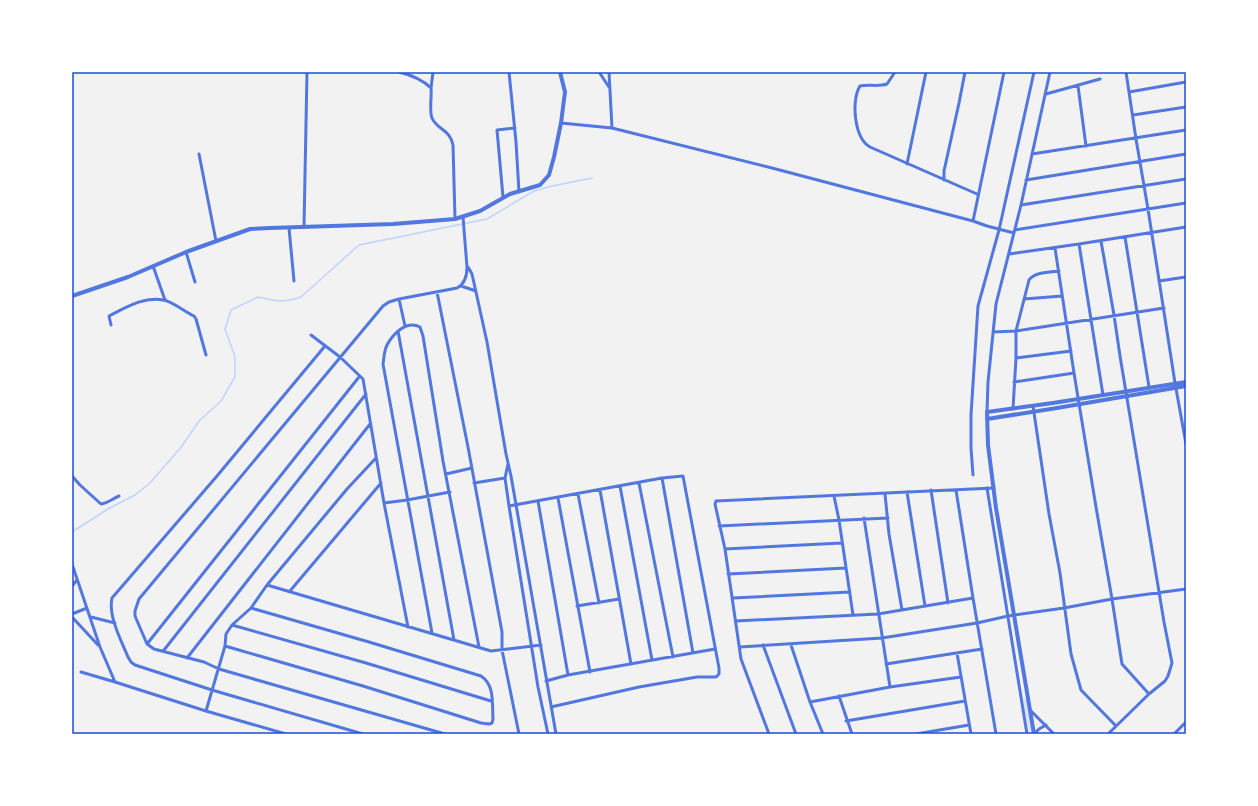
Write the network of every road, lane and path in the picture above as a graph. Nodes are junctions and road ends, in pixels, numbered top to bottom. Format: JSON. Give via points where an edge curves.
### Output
{"nodes":[{"id":1,"x":307,"y":72,"type":"edge"},
{"id":2,"x":399,"y":72,"type":"edge"},
{"id":3,"x":433,"y":72,"type":"edge"},
{"id":4,"x":509,"y":72,"type":"edge"},
{"id":5,"x":560,"y":72,"type":"edge"},
{"id":6,"x":599,"y":72,"type":"edge"},
{"id":7,"x":608,"y":72,"type":"edge"},
{"id":8,"x":895,"y":72,"type":"edge"},
{"id":9,"x":926,"y":72,"type":"edge"},
{"id":10,"x":965,"y":72,"type":"edge"},
{"id":11,"x":1004,"y":72,"type":"edge"},
{"id":12,"x":1034,"y":72,"type":"edge"},
{"id":13,"x":1050,"y":72,"type":"edge"},
{"id":14,"x":1126,"y":72,"type":"edge"},
{"id":15,"x":1100,"y":79,"type":"dead end"},
{"id":16,"x":1186,"y":82,"type":"edge"},
{"id":17,"x":1078,"y":86,"type":"junction"},
{"id":18,"x":431,"y":88,"type":"junction"},
{"id":19,"x":610,"y":88,"type":"junction"},
{"id":20,"x":1129,"y":92,"type":"junction"},
{"id":21,"x":1046,"y":94,"type":"junction"},
{"id":22,"x":1186,"y":107,"type":"edge"},
{"id":23,"x":1133,"y":115,"type":"junction"},
{"id":24,"x":561,"y":123,"type":"junction"},
{"id":25,"x":515,"y":128,"type":"junction"},
{"id":26,"x":612,"y":128,"type":"junction"},
{"id":27,"x":1186,"y":130,"type":"edge"},
{"id":28,"x":1136,"y":138,"type":"junction"},
{"id":29,"x":1086,"y":146,"type":"junction"},
{"id":30,"x":199,"y":154,"type":"dead end"},
{"id":31,"x":1032,"y":154,"type":"junction"},
{"id":32,"x":1186,"y":154,"type":"edge"},
{"id":33,"x":1140,"y":161,"type":"junction"},
{"id":34,"x":907,"y":164,"type":"junction"},
{"id":35,"x":1186,"y":179,"type":"edge"},
{"id":36,"x":944,"y":180,"type":"junction"},
{"id":37,"x":1026,"y":180,"type":"junction"},
{"id":38,"x":1144,"y":186,"type":"junction"},
{"id":39,"x":519,"y":192,"type":"junction"},
{"id":40,"x":978,"y":194,"type":"junction"},
{"id":41,"x":503,"y":198,"type":"junction"},
{"id":42,"x":1186,"y":203,"type":"edge"},
{"id":43,"x":1021,"y":204,"type":"junction"},
{"id":44,"x":1148,"y":209,"type":"junction"},
{"id":45,"x":463,"y":217,"type":"junction"},
{"id":46,"x":454,"y":219,"type":"junction"},
{"id":47,"x":973,"y":220,"type":"junction"},
{"id":48,"x":304,"y":227,"type":"junction"},
{"id":49,"x":1186,"y":227,"type":"edge"},
{"id":50,"x":290,"y":228,"type":"junction"},
{"id":51,"x":999,"y":230,"type":"junction"},
{"id":52,"x":1014,"y":231,"type":"junction"},
{"id":53,"x":1152,"y":232,"type":"junction"},
{"id":54,"x":1125,"y":237,"type":"junction"},
{"id":55,"x":216,"y":241,"type":"junction"},
{"id":56,"x":1100,"y":241,"type":"junction"},
{"id":57,"x":1079,"y":244,"type":"junction"},
{"id":58,"x":1055,"y":248,"type":"junction"},
{"id":59,"x":186,"y":252,"type":"junction"},
{"id":60,"x":1009,"y":254,"type":"junction"},
{"id":61,"x":153,"y":266,"type":"junction"},
{"id":62,"x":467,"y":267,"type":"junction"},
{"id":63,"x":1059,"y":271,"type":"junction"},
{"id":64,"x":1186,"y":277,"type":"edge"},
{"id":65,"x":294,"y":281,"type":"dead end"},
{"id":66,"x":1159,"y":281,"type":"junction"},
{"id":67,"x":195,"y":282,"type":"dead end"},
{"id":68,"x":461,"y":286,"type":"junction"},
{"id":69,"x":476,"y":291,"type":"junction"},
{"id":70,"x":437,"y":292,"type":"junction"},
{"id":71,"x":72,"y":296,"type":"edge"},
{"id":72,"x":1062,"y":296,"type":"junction"},
{"id":73,"x":399,"y":299,"type":"junction"},
{"id":74,"x":1024,"y":299,"type":"junction"},
{"id":75,"x":165,"y":300,"type":"junction"},
{"id":76,"x":1164,"y":308,"type":"junction"},
{"id":77,"x":1137,"y":312,"type":"junction"},
{"id":78,"x":1114,"y":315,"type":"junction"},
{"id":79,"x":1091,"y":320,"type":"junction"},
{"id":80,"x":1066,"y":322,"type":"junction"},
{"id":81,"x":112,"y":325,"type":"dead end"},
{"id":82,"x":405,"y":326,"type":"junction"},
{"id":83,"x":398,"y":331,"type":"junction"},
{"id":84,"x":1016,"y":331,"type":"junction"},
{"id":85,"x":993,"y":332,"type":"junction"},
{"id":86,"x":312,"y":335,"type":"dead end"},
{"id":87,"x":325,"y":346,"type":"junction"},
{"id":88,"x":1071,"y":351,"type":"junction"},
{"id":89,"x":206,"y":355,"type":"dead end"},
{"id":90,"x":340,"y":357,"type":"junction"},
{"id":91,"x":1016,"y":358,"type":"junction"},
{"id":92,"x":1074,"y":373,"type":"junction"},
{"id":93,"x":359,"y":376,"type":"junction"},
{"id":94,"x":1014,"y":382,"type":"junction"},
{"id":95,"x":1186,"y":382,"type":"edge"},
{"id":96,"x":1176,"y":385,"type":"junction"},
{"id":97,"x":1186,"y":386,"type":"edge"},
{"id":98,"x":1149,"y":387,"type":"junction"},
{"id":99,"x":366,"y":394,"type":"junction"},
{"id":100,"x":1126,"y":394,"type":"junction"},
{"id":101,"x":1102,"y":396,"type":"junction"},
{"id":102,"x":1078,"y":399,"type":"junction"},
{"id":103,"x":1079,"y":404,"type":"junction"},
{"id":104,"x":1033,"y":406,"type":"junction"},
{"id":105,"x":1013,"y":409,"type":"junction"},
{"id":106,"x":987,"y":412,"type":"junction"},
{"id":107,"x":1034,"y":412,"type":"junction"},
{"id":108,"x":987,"y":418,"type":"junction"},
{"id":109,"x":370,"y":424,"type":"junction"},
{"id":110,"x":1186,"y":444,"type":"edge"},
{"id":111,"x":376,"y":458,"type":"junction"},
{"id":112,"x":509,"y":463,"type":"junction"},
{"id":113,"x":472,"y":468,"type":"junction"},
{"id":114,"x":446,"y":474,"type":"junction"},
{"id":115,"x":973,"y":475,"type":"dead end"},
{"id":116,"x":72,"y":476,"type":"edge"},
{"id":117,"x":505,"y":478,"type":"junction"},
{"id":118,"x":662,"y":478,"type":"junction"},
{"id":119,"x":639,"y":482,"type":"junction"},
{"id":120,"x":381,"y":483,"type":"junction"},
{"id":121,"x":474,"y":483,"type":"junction"},
{"id":122,"x":620,"y":486,"type":"junction"},
{"id":123,"x":987,"y":488,"type":"junction"},
{"id":124,"x":994,"y":488,"type":"junction"},
{"id":125,"x":600,"y":490,"type":"junction"},
{"id":126,"x":931,"y":490,"type":"junction"},
{"id":127,"x":956,"y":490,"type":"junction"},
{"id":128,"x":450,"y":492,"type":"junction"},
{"id":129,"x":907,"y":492,"type":"junction"},
{"id":130,"x":578,"y":494,"type":"junction"},
{"id":131,"x":886,"y":494,"type":"junction"},
{"id":132,"x":118,"y":496,"type":"dead end"},
{"id":133,"x":429,"y":496,"type":"junction"},
{"id":134,"x":834,"y":496,"type":"junction"},
{"id":135,"x":558,"y":498,"type":"junction"},
{"id":136,"x":407,"y":500,"type":"junction"},
{"id":137,"x":538,"y":501,"type":"junction"},
{"id":138,"x":384,"y":503,"type":"junction"},
{"id":139,"x":509,"y":506,"type":"junction"},
{"id":140,"x":516,"y":506,"type":"junction"},
{"id":141,"x":996,"y":508,"type":"junction"},
{"id":142,"x":991,"y":509,"type":"junction"},
{"id":143,"x":864,"y":518,"type":"junction"},
{"id":144,"x":888,"y":518,"type":"junction"},
{"id":145,"x":839,"y":520,"type":"junction"},
{"id":146,"x":719,"y":526,"type":"junction"},
{"id":147,"x":842,"y":543,"type":"junction"},
{"id":148,"x":725,"y":549,"type":"junction"},
{"id":149,"x":72,"y":564,"type":"edge"},
{"id":150,"x":846,"y":568,"type":"junction"},
{"id":151,"x":728,"y":574,"type":"junction"},
{"id":152,"x":77,"y":580,"type":"junction"},
{"id":153,"x":267,"y":585,"type":"junction"},
{"id":154,"x":72,"y":586,"type":"edge"},
{"id":155,"x":1186,"y":589,"type":"edge"},
{"id":156,"x":290,"y":591,"type":"junction"},
{"id":157,"x":850,"y":592,"type":"junction"},
{"id":158,"x":1159,"y":593,"type":"junction"},
{"id":159,"x":732,"y":598,"type":"junction"},
{"id":160,"x":973,"y":598,"type":"junction"},
{"id":161,"x":620,"y":599,"type":"junction"},
{"id":162,"x":1112,"y":599,"type":"junction"},
{"id":163,"x":599,"y":603,"type":"junction"},
{"id":164,"x":948,"y":603,"type":"junction"},
{"id":165,"x":577,"y":606,"type":"junction"},
{"id":166,"x":925,"y":606,"type":"junction"},
{"id":167,"x":87,"y":608,"type":"junction"},
{"id":168,"x":251,"y":608,"type":"junction"},
{"id":169,"x":1064,"y":608,"type":"junction"},
{"id":170,"x":902,"y":610,"type":"junction"},
{"id":171,"x":878,"y":614,"type":"junction"},
{"id":172,"x":853,"y":615,"type":"junction"},
{"id":173,"x":1015,"y":615,"type":"junction"},
{"id":174,"x":72,"y":616,"type":"edge"},
{"id":175,"x":1008,"y":616,"type":"junction"},
{"id":176,"x":91,"y":617,"type":"junction"},
{"id":177,"x":736,"y":621,"type":"junction"},
{"id":178,"x":115,"y":623,"type":"junction"},
{"id":179,"x":977,"y":623,"type":"junction"},
{"id":180,"x":232,"y":625,"type":"junction"},
{"id":181,"x":408,"y":627,"type":"junction"},
{"id":182,"x":432,"y":633,"type":"junction"},
{"id":183,"x":882,"y":638,"type":"junction"},
{"id":184,"x":454,"y":640,"type":"junction"},
{"id":185,"x":147,"y":644,"type":"junction"},
{"id":186,"x":791,"y":644,"type":"junction"},
{"id":187,"x":541,"y":645,"type":"junction"},
{"id":188,"x":762,"y":645,"type":"junction"},
{"id":189,"x":225,"y":646,"type":"junction"},
{"id":190,"x":100,"y":647,"type":"junction"},
{"id":191,"x":479,"y":647,"type":"junction"},
{"id":192,"x":532,"y":647,"type":"junction"},
{"id":193,"x":740,"y":647,"type":"junction"},
{"id":194,"x":715,"y":649,"type":"junction"},
{"id":195,"x":982,"y":649,"type":"junction"},
{"id":196,"x":164,"y":650,"type":"junction"},
{"id":197,"x":502,"y":650,"type":"junction"},
{"id":198,"x":693,"y":653,"type":"junction"},
{"id":199,"x":957,"y":653,"type":"junction"},
{"id":200,"x":673,"y":657,"type":"junction"},
{"id":201,"x":187,"y":658,"type":"junction"},
{"id":202,"x":652,"y":660,"type":"junction"},
{"id":203,"x":631,"y":664,"type":"junction"},
{"id":204,"x":886,"y":664,"type":"junction"},
{"id":205,"x":219,"y":669,"type":"junction"},
{"id":206,"x":81,"y":672,"type":"dead end"},
{"id":207,"x":590,"y":672,"type":"junction"},
{"id":208,"x":568,"y":675,"type":"junction"},
{"id":209,"x":961,"y":677,"type":"junction"},
{"id":210,"x":546,"y":681,"type":"junction"},
{"id":211,"x":115,"y":682,"type":"junction"},
{"id":212,"x":890,"y":687,"type":"junction"},
{"id":213,"x":212,"y":690,"type":"junction"},
{"id":214,"x":1028,"y":692,"type":"junction"},
{"id":215,"x":1020,"y":693,"type":"junction"},
{"id":216,"x":1150,"y":694,"type":"junction"},
{"id":217,"x":839,"y":696,"type":"junction"},
{"id":218,"x":491,"y":701,"type":"junction"},
{"id":219,"x":964,"y":701,"type":"junction"},
{"id":220,"x":810,"y":702,"type":"junction"},
{"id":221,"x":551,"y":707,"type":"junction"},
{"id":222,"x":1031,"y":710,"type":"junction"},
{"id":223,"x":206,"y":711,"type":"junction"},
{"id":224,"x":846,"y":720,"type":"junction"},
{"id":225,"x":1186,"y":722,"type":"edge"},
{"id":226,"x":969,"y":725,"type":"junction"},
{"id":227,"x":1046,"y":725,"type":"junction"},
{"id":228,"x":1116,"y":726,"type":"junction"},
{"id":229,"x":286,"y":734,"type":"edge"},
{"id":230,"x":363,"y":734,"type":"edge"},
{"id":231,"x":445,"y":734,"type":"edge"},
{"id":232,"x":520,"y":734,"type":"edge"},
{"id":233,"x":548,"y":734,"type":"edge"},
{"id":234,"x":556,"y":734,"type":"edge"},
{"id":235,"x":769,"y":734,"type":"edge"},
{"id":236,"x":796,"y":734,"type":"edge"},
{"id":237,"x":823,"y":734,"type":"edge"},
{"id":238,"x":852,"y":734,"type":"edge"},
{"id":239,"x":916,"y":734,"type":"edge"},
{"id":240,"x":971,"y":734,"type":"edge"},
{"id":241,"x":996,"y":734,"type":"edge"},
{"id":242,"x":1027,"y":734,"type":"edge"},
{"id":243,"x":1034,"y":734,"type":"edge"},
{"id":244,"x":1054,"y":734,"type":"edge"},
{"id":245,"x":1108,"y":734,"type":"edge"},
{"id":246,"x":1174,"y":734,"type":"edge"}],
"edges":[{"from":1,"to":48,"type":"street"},
{"from":2,"to":18,"type":"street","via":[[410,74]]},
{"from":3,"to":18,"type":"street"},
{"from":4,"to":25,"type":"street"},
{"from":5,"to":24,"type":"street","via":[[565,92]]},
{"from":6,"to":19,"type":"street"},
{"from":7,"to":19,"type":"street"},
{"from":8,"to":34,"type":"street","via":[[887,84],[865,84],[857,90],[856,124],[866,145]]},
{"from":9,"to":34,"type":"street"},
{"from":10,"to":36,"type":"street"},
{"from":11,"to":40,"type":"street"},
{"from":12,"to":51,"type":"street"},
{"from":13,"to":21,"type":"street"},
{"from":14,"to":20,"type":"street"},
{"from":15,"to":17,"type":"street"},
{"from":16,"to":20,"type":"street"},
{"from":17,"to":21,"type":"street"},
{"from":17,"to":29,"type":"street"},
{"from":18,"to":46,"type":"street","via":[[432,120],[452,138]]},
{"from":19,"to":26,"type":"street"},
{"from":20,"to":23,"type":"street"},
{"from":21,"to":31,"type":"street"},
{"from":22,"to":23,"type":"street"},
{"from":23,"to":28,"type":"street"},
{"from":24,"to":26,"type":"street"},
{"from":24,"to":39,"type":"street","via":[[549,175],[540,185]]},
{"from":25,"to":39,"type":"street"},
{"from":25,"to":41,"type":"street","via":[[497,130]]},
{"from":26,"to":47,"type":"street"},
{"from":27,"to":28,"type":"street"},
{"from":28,"to":29,"type":"street"},
{"from":28,"to":33,"type":"street"},
{"from":29,"to":31,"type":"street"},
{"from":30,"to":55,"type":"street"},
{"from":31,"to":37,"type":"street"},
{"from":32,"to":33,"type":"street"},
{"from":33,"to":37,"type":"street"},
{"from":33,"to":38,"type":"street"},
{"from":34,"to":36,"type":"street"},
{"from":35,"to":38,"type":"street"},
{"from":36,"to":40,"type":"street"},
{"from":37,"to":43,"type":"street"},
{"from":38,"to":43,"type":"street"},
{"from":38,"to":44,"type":"street"},
{"from":39,"to":41,"type":"street"},
{"from":40,"to":47,"type":"street"},
{"from":41,"to":45,"type":"street"},
{"from":42,"to":44,"type":"street"},
{"from":43,"to":52,"type":"street"},
{"from":44,"to":52,"type":"street"},
{"from":44,"to":53,"type":"street"},
{"from":45,"to":46,"type":"street"},
{"from":45,"to":62,"type":"street"},
{"from":46,"to":48,"type":"street"},
{"from":47,"to":51,"type":"street"},
{"from":48,"to":50,"type":"street"},
{"from":49,"to":53,"type":"street"},
{"from":50,"to":55,"type":"street","via":[[250,230]]},
{"from":50,"to":65,"type":"street"},
{"from":51,"to":52,"type":"street"},
{"from":51,"to":115,"type":"street","via":[[977,312],[971,415]]},
{"from":52,"to":60,"type":"street"},
{"from":53,"to":54,"type":"street"},
{"from":53,"to":66,"type":"street"},
{"from":54,"to":56,"type":"street"},
{"from":54,"to":77,"type":"street"},
{"from":55,"to":59,"type":"street"},
{"from":56,"to":57,"type":"street"},
{"from":56,"to":78,"type":"street"},
{"from":57,"to":58,"type":"street"},
{"from":57,"to":79,"type":"street"},
{"from":58,"to":60,"type":"street"},
{"from":58,"to":63,"type":"street"},
{"from":59,"to":61,"type":"street"},
{"from":59,"to":67,"type":"street"},
{"from":60,"to":85,"type":"street","via":[[996,304]]},
{"from":61,"to":71,"type":"street"},
{"from":61,"to":75,"type":"street"},
{"from":62,"to":68,"type":"street"},
{"from":62,"to":69,"type":"street","via":[[472,274]]},
{"from":63,"to":72,"type":"street"},
{"from":63,"to":74,"type":"street","via":[[1032,276]]},
{"from":64,"to":66,"type":"street"},
{"from":66,"to":76,"type":"street"},
{"from":68,"to":69,"type":"street"},
{"from":68,"to":70,"type":"street"},
{"from":69,"to":112,"type":"street"},
{"from":70,"to":73,"type":"street"},
{"from":70,"to":113,"type":"street"},
{"from":72,"to":74,"type":"street"},
{"from":72,"to":80,"type":"street"},
{"from":73,"to":82,"type":"street"},
{"from":73,"to":90,"type":"street","via":[[383,306]]},
{"from":74,"to":84,"type":"street"},
{"from":75,"to":81,"type":"street","via":[[139,302],[126,307],[109,316]]},
{"from":75,"to":89,"type":"street","via":[[194,316]]},
{"from":76,"to":77,"type":"street"},
{"from":76,"to":96,"type":"street"},
{"from":77,"to":78,"type":"street"},
{"from":77,"to":98,"type":"street"},
{"from":78,"to":79,"type":"street"},
{"from":78,"to":100,"type":"street"},
{"from":79,"to":80,"type":"street"},
{"from":79,"to":101,"type":"street"},
{"from":80,"to":84,"type":"street"},
{"from":80,"to":88,"type":"street"},
{"from":82,"to":83,"type":"street"},
{"from":82,"to":114,"type":"street","via":[[420,327],[422,332]]},
{"from":83,"to":133,"type":"street"},
{"from":83,"to":136,"type":"street","via":[[387,346],[383,364]]},
{"from":84,"to":85,"type":"street"},
{"from":84,"to":91,"type":"street"},
{"from":85,"to":106,"type":"street"},
{"from":86,"to":87,"type":"street"},
{"from":87,"to":90,"type":"street"},
{"from":87,"to":178,"type":"street","via":[[112,598],[110,605]]},
{"from":88,"to":91,"type":"street"},
{"from":88,"to":92,"type":"street"},
{"from":90,"to":93,"type":"street"},
{"from":90,"to":185,"type":"street","via":[[139,599],[135,616]]},
{"from":91,"to":94,"type":"street"},
{"from":92,"to":94,"type":"street"},
{"from":92,"to":102,"type":"street"},
{"from":93,"to":99,"type":"street","via":[[363,379]]},
{"from":93,"to":185,"type":"street"},
{"from":94,"to":105,"type":"street"},
{"from":95,"to":96,"type":"street"},
{"from":96,"to":97,"type":"street"},
{"from":96,"to":98,"type":"street"},
{"from":96,"to":100,"type":"street"},
{"from":96,"to":110,"type":"street"},
{"from":98,"to":100,"type":"street"},
{"from":99,"to":109,"type":"street"},
{"from":99,"to":196,"type":"street"},
{"from":100,"to":101,"type":"street"},
{"from":100,"to":103,"type":"street"},
{"from":100,"to":158,"type":"street"},
{"from":101,"to":102,"type":"street"},
{"from":102,"to":103,"type":"street"},
{"from":102,"to":104,"type":"street"},
{"from":103,"to":107,"type":"street"},
{"from":103,"to":162,"type":"street"},
{"from":104,"to":105,"type":"street"},
{"from":104,"to":107,"type":"street"},
{"from":105,"to":106,"type":"street"},
{"from":106,"to":108,"type":"street"},
{"from":107,"to":108,"type":"street"},
{"from":107,"to":169,"type":"street"},
{"from":108,"to":124,"type":"street"},
{"from":109,"to":111,"type":"street"},
{"from":109,"to":201,"type":"street"},
{"from":111,"to":120,"type":"street"},
{"from":111,"to":153,"type":"street"},
{"from":112,"to":117,"type":"street"},
{"from":112,"to":140,"type":"street"},
{"from":113,"to":114,"type":"street"},
{"from":113,"to":121,"type":"street"},
{"from":114,"to":128,"type":"street"},
{"from":116,"to":132,"type":"street","via":[[101,504]]},
{"from":117,"to":121,"type":"street"},
{"from":117,"to":139,"type":"street"},
{"from":118,"to":119,"type":"street"},
{"from":118,"to":194,"type":"street","via":[[683,476]]},
{"from":118,"to":198,"type":"street"},
{"from":119,"to":122,"type":"street"},
{"from":119,"to":200,"type":"street"},
{"from":120,"to":138,"type":"street"},
{"from":120,"to":156,"type":"street"},
{"from":121,"to":197,"type":"street","via":[[502,632]]},
{"from":122,"to":125,"type":"street"},
{"from":122,"to":202,"type":"street"},
{"from":123,"to":124,"type":"street"},
{"from":123,"to":127,"type":"street"},
{"from":123,"to":142,"type":"street"},
{"from":124,"to":141,"type":"street"},
{"from":125,"to":130,"type":"street"},
{"from":125,"to":161,"type":"street"},
{"from":126,"to":127,"type":"street"},
{"from":126,"to":129,"type":"street"},
{"from":126,"to":164,"type":"street"},
{"from":127,"to":160,"type":"street"},
{"from":128,"to":133,"type":"street"},
{"from":128,"to":191,"type":"street"},
{"from":129,"to":131,"type":"street"},
{"from":129,"to":166,"type":"street"},
{"from":130,"to":135,"type":"street"},
{"from":130,"to":163,"type":"street"},
{"from":131,"to":134,"type":"street"},
{"from":131,"to":144,"type":"street"},
{"from":133,"to":136,"type":"street"},
{"from":133,"to":184,"type":"street"},
{"from":134,"to":145,"type":"street"},
{"from":134,"to":146,"type":"street","via":[[716,501]]},
{"from":135,"to":137,"type":"street"},
{"from":135,"to":165,"type":"street"},
{"from":136,"to":138,"type":"street"},
{"from":136,"to":182,"type":"street"},
{"from":137,"to":140,"type":"street"},
{"from":137,"to":208,"type":"street"},
{"from":138,"to":181,"type":"street"},
{"from":139,"to":140,"type":"street"},
{"from":139,"to":192,"type":"street"},
{"from":140,"to":187,"type":"street"},
{"from":141,"to":142,"type":"street"},
{"from":141,"to":173,"type":"street"},
{"from":142,"to":175,"type":"street"},
{"from":143,"to":144,"type":"street"},
{"from":143,"to":145,"type":"street"},
{"from":143,"to":171,"type":"street"},
{"from":144,"to":170,"type":"street"},
{"from":145,"to":146,"type":"street"},
{"from":145,"to":147,"type":"street"},
{"from":146,"to":148,"type":"street"},
{"from":147,"to":148,"type":"street"},
{"from":147,"to":150,"type":"street"},
{"from":148,"to":151,"type":"street"},
{"from":149,"to":152,"type":"street"},
{"from":150,"to":151,"type":"street"},
{"from":150,"to":157,"type":"street"},
{"from":151,"to":159,"type":"street"},
{"from":152,"to":154,"type":"street"},
{"from":152,"to":167,"type":"street"},
{"from":153,"to":156,"type":"street"},
{"from":153,"to":168,"type":"street"},
{"from":155,"to":158,"type":"street"},
{"from":156,"to":181,"type":"street"},
{"from":157,"to":159,"type":"street"},
{"from":157,"to":172,"type":"street"},
{"from":158,"to":162,"type":"street"},
{"from":158,"to":216,"type":"street","via":[[1172,663],[1165,681]]},
{"from":159,"to":177,"type":"street"},
{"from":160,"to":164,"type":"street"},
{"from":160,"to":179,"type":"street"},
{"from":161,"to":163,"type":"street"},
{"from":161,"to":203,"type":"street"},
{"from":162,"to":169,"type":"street"},
{"from":162,"to":216,"type":"street","via":[[1122,664]]},
{"from":163,"to":165,"type":"street"},
{"from":164,"to":166,"type":"street"},
{"from":165,"to":207,"type":"street"},
{"from":166,"to":170,"type":"street"},
{"from":167,"to":174,"type":"street"},
{"from":167,"to":176,"type":"street"},
{"from":168,"to":180,"type":"street"},
{"from":168,"to":218,"type":"street","via":[[481,676],[489,683]]},
{"from":169,"to":173,"type":"street"},
{"from":169,"to":228,"type":"street","via":[[1071,654],[1081,690]]},
{"from":170,"to":171,"type":"street"},
{"from":171,"to":172,"type":"street"},
{"from":171,"to":183,"type":"street"},
{"from":172,"to":177,"type":"street"},
{"from":173,"to":175,"type":"street"},
{"from":173,"to":214,"type":"street"},
{"from":174,"to":190,"type":"street"},
{"from":175,"to":179,"type":"street"},
{"from":175,"to":215,"type":"street"},
{"from":176,"to":178,"type":"street"},
{"from":176,"to":190,"type":"street"},
{"from":177,"to":193,"type":"street"},
{"from":178,"to":213,"type":"street","via":[[130,662]]},
{"from":179,"to":183,"type":"street"},
{"from":179,"to":195,"type":"street"},
{"from":180,"to":189,"type":"street","via":[[226,634]]},
{"from":180,"to":218,"type":"street"},
{"from":181,"to":182,"type":"street"},
{"from":182,"to":184,"type":"street"},
{"from":183,"to":186,"type":"street"},
{"from":183,"to":204,"type":"street"},
{"from":184,"to":191,"type":"street"},
{"from":185,"to":196,"type":"street","via":[[154,649]]},
{"from":186,"to":188,"type":"street"},
{"from":186,"to":220,"type":"street"},
{"from":187,"to":192,"type":"street"},
{"from":187,"to":210,"type":"street"},
{"from":188,"to":193,"type":"street"},
{"from":188,"to":236,"type":"street"},
{"from":189,"to":205,"type":"street"},
{"from":189,"to":218,"type":"street","via":[[489,724],[493,719]]},
{"from":190,"to":211,"type":"street"},
{"from":191,"to":197,"type":"street","via":[[491,651]]},
{"from":192,"to":197,"type":"street"},
{"from":192,"to":233,"type":"street"},
{"from":193,"to":235,"type":"street","via":[[745,672]]},
{"from":194,"to":198,"type":"street"},
{"from":194,"to":221,"type":"street","via":[[719,668],[716,677],[697,677]]},
{"from":195,"to":199,"type":"street"},
{"from":195,"to":241,"type":"street"},
{"from":196,"to":201,"type":"street"},
{"from":197,"to":232,"type":"street"},
{"from":198,"to":200,"type":"street"},
{"from":199,"to":204,"type":"street"},
{"from":199,"to":209,"type":"street"},
{"from":200,"to":202,"type":"street"},
{"from":201,"to":205,"type":"street"},
{"from":202,"to":203,"type":"street"},
{"from":203,"to":207,"type":"street"},
{"from":204,"to":212,"type":"street"},
{"from":205,"to":213,"type":"street"},
{"from":205,"to":231,"type":"street"},
{"from":206,"to":211,"type":"street"},
{"from":207,"to":208,"type":"street"},
{"from":208,"to":210,"type":"street"},
{"from":209,"to":212,"type":"street"},
{"from":209,"to":219,"type":"street"},
{"from":210,"to":221,"type":"street"},
{"from":211,"to":223,"type":"street"},
{"from":212,"to":217,"type":"street"},
{"from":213,"to":223,"type":"street"},
{"from":213,"to":230,"type":"street"},
{"from":214,"to":215,"type":"street"},
{"from":214,"to":222,"type":"street"},
{"from":215,"to":242,"type":"street"},
{"from":216,"to":228,"type":"street"},
{"from":217,"to":220,"type":"street"},
{"from":217,"to":224,"type":"street"},
{"from":219,"to":224,"type":"street"},
{"from":219,"to":226,"type":"street"},
{"from":220,"to":237,"type":"street"},
{"from":221,"to":234,"type":"street"},
{"from":222,"to":227,"type":"street"},
{"from":222,"to":243,"type":"street"},
{"from":223,"to":229,"type":"street"},
{"from":224,"to":238,"type":"street"},
{"from":225,"to":246,"type":"street"},
{"from":226,"to":239,"type":"street"},
{"from":226,"to":240,"type":"street"},
{"from":227,"to":243,"type":"street"},
{"from":227,"to":244,"type":"street"},
{"from":228,"to":245,"type":"street"}]}
